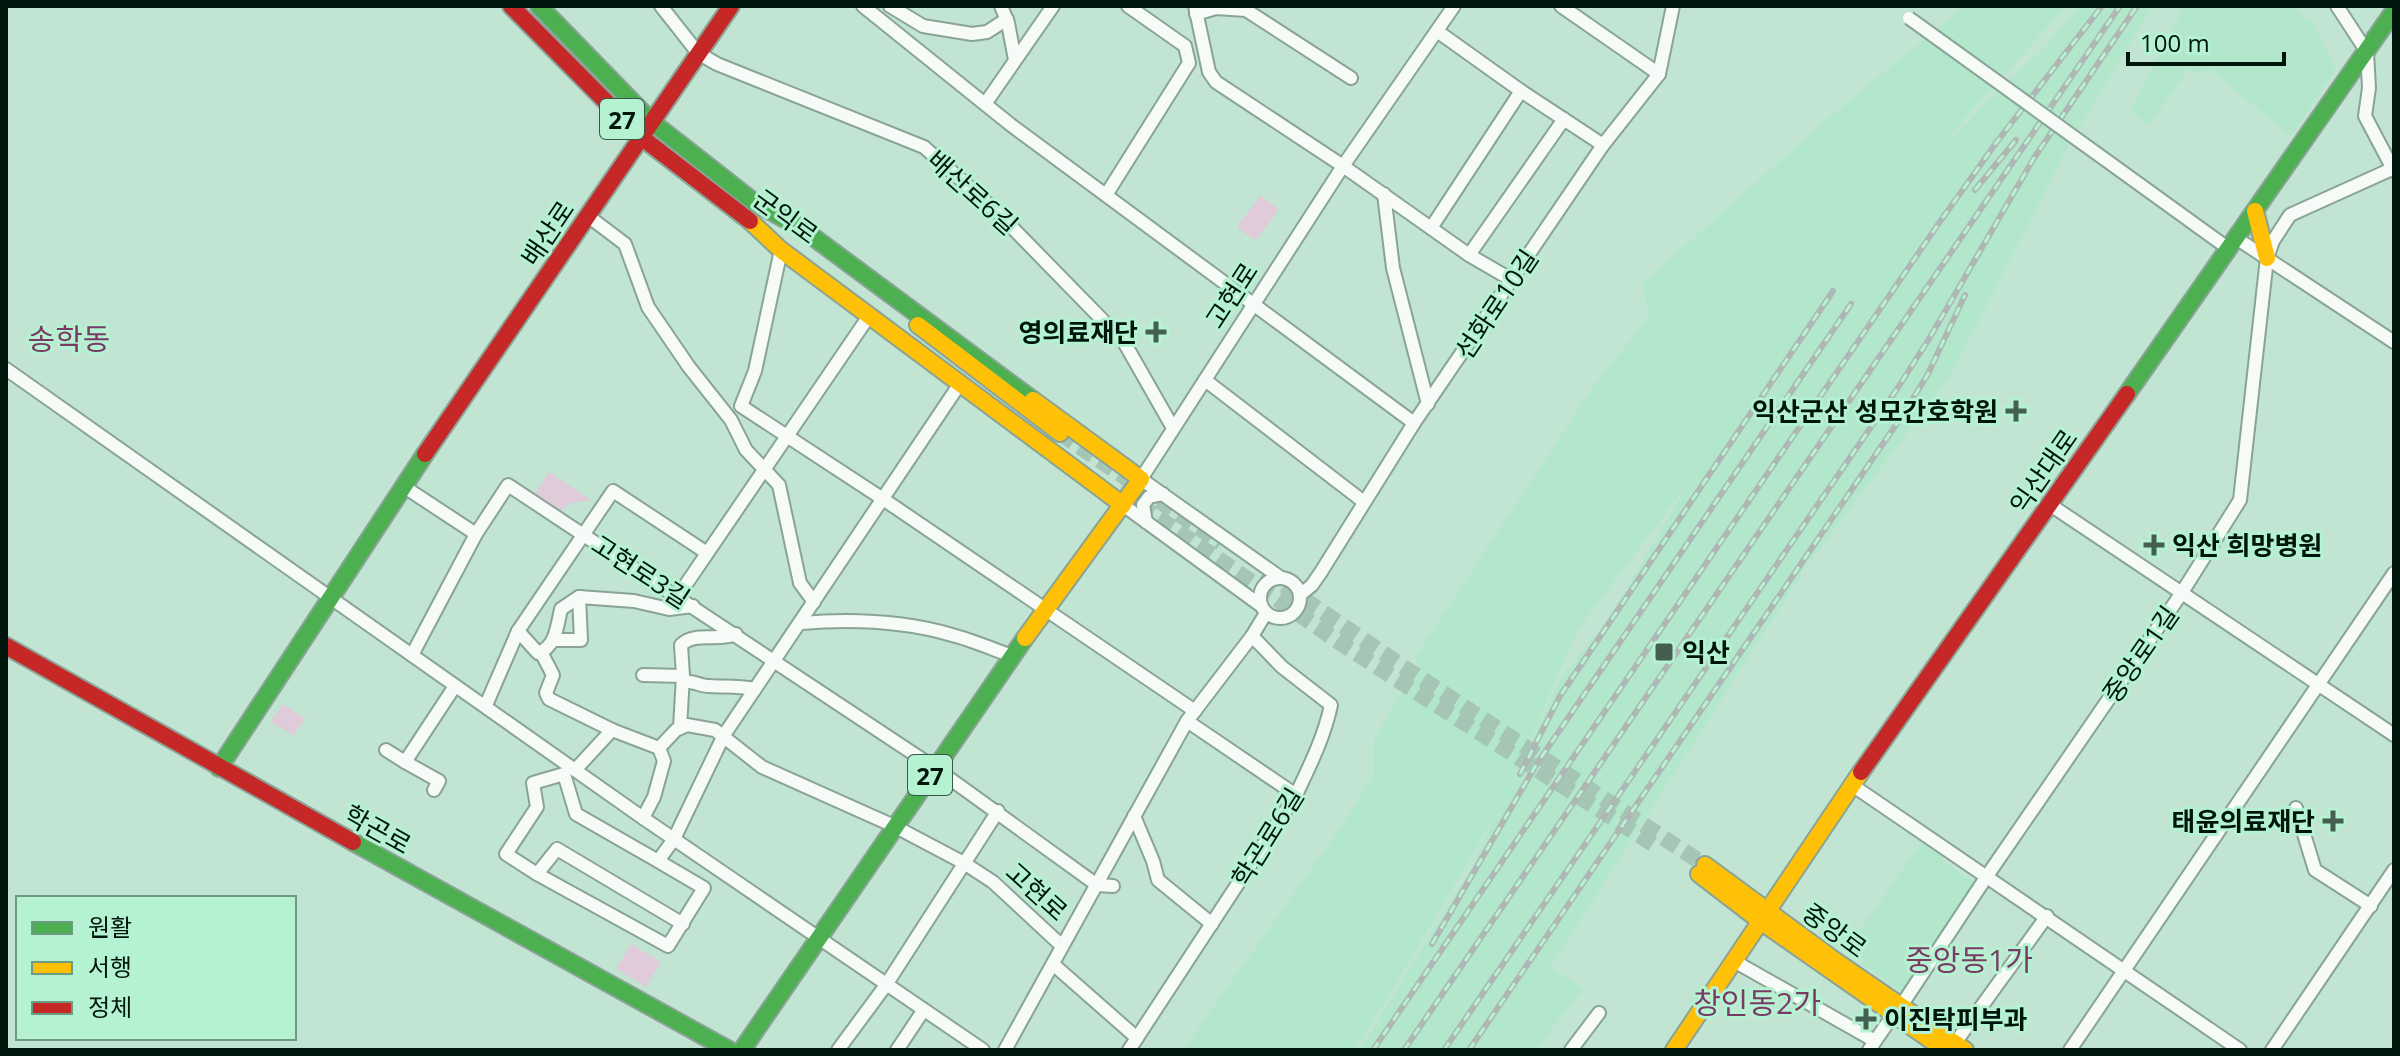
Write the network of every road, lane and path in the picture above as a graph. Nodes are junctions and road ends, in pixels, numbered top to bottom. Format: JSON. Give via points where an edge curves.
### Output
{"nodes":[{"id":1,"x":511,"y":6,"type":"edge"},
{"id":2,"x":539,"y":6,"type":"edge"},
{"id":3,"x":661,"y":6,"type":"edge"},
{"id":4,"x":731,"y":6,"type":"edge"},
{"id":5,"x":863,"y":6,"type":"edge"},
{"id":6,"x":890,"y":6,"type":"edge"},
{"id":7,"x":1001,"y":6,"type":"edge"},
{"id":8,"x":1053,"y":6,"type":"edge"},
{"id":9,"x":1128,"y":6,"type":"edge"},
{"id":10,"x":1454,"y":6,"type":"edge"},
{"id":11,"x":1561,"y":6,"type":"edge"},
{"id":12,"x":1673,"y":6,"type":"edge"},
{"id":13,"x":2337,"y":6,"type":"edge"},
{"id":14,"x":1196,"y":10,"type":"edge"},
{"id":15,"x":2394,"y":11,"type":"edge"},
{"id":16,"x":1909,"y":18,"type":"dead end"},
{"id":17,"x":1007,"y":19,"type":"junction"},
{"id":18,"x":1437,"y":31,"type":"junction"},
{"id":19,"x":2367,"y":52,"type":"junction"},
{"id":20,"x":698,"y":53,"type":"junction"},
{"id":21,"x":1015,"y":60,"type":"junction"},
{"id":22,"x":1659,"y":74,"type":"junction"},
{"id":23,"x":1351,"y":78,"type":"dead end"},
{"id":24,"x":1521,"y":91,"type":"junction"},
{"id":25,"x":985,"y":104,"type":"junction"},
{"id":26,"x":1564,"y":119,"type":"junction"},
{"id":27,"x":652,"y":122,"type":"junction"},
{"id":28,"x":641,"y":137,"type":"junction"},
{"id":29,"x":1603,"y":145,"type":"junction"},
{"id":30,"x":1343,"y":166,"type":"junction"},
{"id":31,"x":2393,"y":170,"type":"edge"},
{"id":32,"x":1384,"y":194,"type":"junction"},
{"id":33,"x":1106,"y":195,"type":"junction"},
{"id":34,"x":2255,"y":211,"type":"junction"},
{"id":35,"x":588,"y":216,"type":"junction"},
{"id":36,"x":747,"y":218,"type":"junction"},
{"id":37,"x":1431,"y":228,"type":"junction"},
{"id":38,"x":2232,"y":243,"type":"junction"},
{"id":39,"x":781,"y":250,"type":"junction"},
{"id":40,"x":1469,"y":255,"type":"junction"},
{"id":41,"x":2267,"y":258,"type":"junction"},
{"id":42,"x":1512,"y":280,"type":"junction"},
{"id":43,"x":1254,"y":304,"type":"junction"},
{"id":44,"x":869,"y":316,"type":"junction"},
{"id":45,"x":2394,"y":342,"type":"edge"},
{"id":46,"x":6,"y":369,"type":"edge"},
{"id":47,"x":1205,"y":380,"type":"junction"},
{"id":48,"x":959,"y":385,"type":"junction"},
{"id":49,"x":1428,"y":404,"type":"junction"},
{"id":50,"x":1414,"y":423,"type":"junction"},
{"id":51,"x":1173,"y":428,"type":"junction"},
{"id":52,"x":786,"y":435,"type":"junction"},
{"id":53,"x":1059,"y":440,"type":"junction"},
{"id":54,"x":764,"y":470,"type":"junction"},
{"id":55,"x":1141,"y":479,"type":"junction"},
{"id":56,"x":403,"y":486,"type":"junction"},
{"id":57,"x":1163,"y":494,"type":"junction"},
{"id":58,"x":883,"y":499,"type":"junction"},
{"id":59,"x":1364,"y":502,"type":"junction"},
{"id":60,"x":2049,"y":504,"type":"junction"},
{"id":61,"x":1123,"y":505,"type":"junction"},
{"id":62,"x":1146,"y":522,"type":"junction"},
{"id":63,"x":476,"y":534,"type":"junction"},
{"id":64,"x":585,"y":535,"type":"junction"},
{"id":65,"x":707,"y":553,"type":"junction"},
{"id":66,"x":2394,"y":573,"type":"edge"},
{"id":67,"x":1281,"y":578,"type":"junction"},
{"id":68,"x":2181,"y":594,"type":"junction"},
{"id":69,"x":1300,"y":595,"type":"junction"},
{"id":70,"x":678,"y":596,"type":"junction"},
{"id":71,"x":331,"y":597,"type":"junction"},
{"id":72,"x":579,"y":597,"type":"junction"},
{"id":73,"x":814,"y":602,"type":"junction"},
{"id":74,"x":693,"y":606,"type":"junction"},
{"id":75,"x":1046,"y":609,"type":"junction"},
{"id":76,"x":1263,"y":609,"type":"junction"},
{"id":77,"x":801,"y":623,"type":"junction"},
{"id":78,"x":518,"y":631,"type":"junction"},
{"id":79,"x":736,"y":634,"type":"junction"},
{"id":80,"x":1252,"y":636,"type":"junction"},
{"id":81,"x":553,"y":640,"type":"junction"},
{"id":82,"x":6,"y":646,"type":"edge"},
{"id":83,"x":541,"y":652,"type":"junction"},
{"id":84,"x":412,"y":655,"type":"junction"},
{"id":85,"x":1012,"y":656,"type":"junction"},
{"id":86,"x":773,"y":661,"type":"junction"},
{"id":87,"x":643,"y":675,"type":"dead end"},
{"id":88,"x":683,"y":679,"type":"junction"},
{"id":89,"x":2319,"y":685,"type":"junction"},
{"id":90,"x":455,"y":686,"type":"junction"},
{"id":91,"x":755,"y":689,"type":"junction"},
{"id":92,"x":486,"y":705,"type":"junction"},
{"id":93,"x":1191,"y":716,"type":"junction"},
{"id":94,"x":680,"y":728,"type":"junction"},
{"id":95,"x":612,"y":730,"type":"junction"},
{"id":96,"x":724,"y":735,"type":"junction"},
{"id":97,"x":2394,"y":735,"type":"edge"},
{"id":98,"x":659,"y":748,"type":"junction"},
{"id":99,"x":386,"y":750,"type":"dead end"},
{"id":100,"x":405,"y":762,"type":"junction"},
{"id":101,"x":219,"y":768,"type":"junction"},
{"id":102,"x":935,"y":768,"type":"junction"},
{"id":103,"x":575,"y":770,"type":"junction"},
{"id":104,"x":1852,"y":785,"type":"junction"},
{"id":105,"x":434,"y":790,"type":"dead end"},
{"id":106,"x":1296,"y":795,"type":"junction"},
{"id":107,"x":2296,"y":808,"type":"dead end"},
{"id":108,"x":998,"y":811,"type":"junction"},
{"id":109,"x":1134,"y":816,"type":"junction"},
{"id":110,"x":643,"y":818,"type":"junction"},
{"id":111,"x":894,"y":826,"type":"junction"},
{"id":112,"x":674,"y":839,"type":"junction"},
{"id":113,"x":658,"y":861,"type":"junction"},
{"id":114,"x":964,"y":863,"type":"junction"},
{"id":115,"x":1702,"y":870,"type":"tunnel mouth"},
{"id":116,"x":2394,"y":870,"type":"edge"},
{"id":117,"x":537,"y":874,"type":"junction"},
{"id":118,"x":1987,"y":876,"type":"junction"},
{"id":119,"x":1097,"y":885,"type":"junction"},
{"id":120,"x":1113,"y":886,"type":"dead end"},
{"id":121,"x":2371,"y":906,"type":"junction"},
{"id":122,"x":1763,"y":915,"type":"junction"},
{"id":123,"x":2047,"y":916,"type":"junction"},
{"id":124,"x":683,"y":924,"type":"junction"},
{"id":125,"x":1212,"y":924,"type":"junction"},
{"id":126,"x":818,"y":937,"type":"junction"},
{"id":127,"x":1062,"y":946,"type":"junction"},
{"id":128,"x":1734,"y":961,"type":"junction"},
{"id":129,"x":1054,"y":965,"type":"junction"},
{"id":130,"x":2123,"y":971,"type":"junction"},
{"id":131,"x":886,"y":985,"type":"junction"},
{"id":132,"x":923,"y":1011,"type":"junction"},
{"id":133,"x":1897,"y":1011,"type":"junction"},
{"id":134,"x":1599,"y":1013,"type":"dead end"},
{"id":135,"x":1137,"y":1038,"type":"junction"},
{"id":136,"x":1872,"y":1046,"type":"edge"},
{"id":137,"x":1955,"y":1048,"type":"edge"},
{"id":138,"x":729,"y":1050,"type":"edge"},
{"id":139,"x":742,"y":1050,"type":"edge"},
{"id":140,"x":838,"y":1050,"type":"edge"},
{"id":141,"x":897,"y":1050,"type":"edge"},
{"id":142,"x":983,"y":1050,"type":"edge"},
{"id":143,"x":1005,"y":1050,"type":"edge"},
{"id":144,"x":1129,"y":1050,"type":"edge"},
{"id":145,"x":1571,"y":1050,"type":"edge"},
{"id":146,"x":1674,"y":1050,"type":"edge"},
{"id":147,"x":2070,"y":1050,"type":"edge"},
{"id":148,"x":2240,"y":1050,"type":"edge"},
{"id":149,"x":2272,"y":1050,"type":"edge"}],
"edges":[{"from":1,"to":28,"type":"street","name":"군익로","number":"27"},
{"from":2,"to":27,"type":"street","name":"군익로","number":"27"},
{"from":3,"to":20,"type":"street"},
{"from":4,"to":20,"type":"street","name":"배산로"},
{"from":5,"to":25,"type":"street"},
{"from":6,"to":17,"type":"street","via":[[923,26],[972,34],[987,32]]},
{"from":7,"to":17,"type":"street"},
{"from":8,"to":21,"type":"street"},
{"from":9,"to":33,"type":"street","via":[[1185,46],[1189,63]]},
{"from":10,"to":18,"type":"street","name":"고현로"},
{"from":11,"to":22,"type":"street"},
{"from":12,"to":22,"type":"street","name":"선화로10길"},
{"from":13,"to":19,"type":"street"},
{"from":14,"to":23,"type":"street","via":[[1246,10]]},
{"from":14,"to":30,"type":"street","via":[[1209,72],[1216,82]]},
{"from":15,"to":19,"type":"street","name":"익산대로"},
{"from":16,"to":38,"type":"street","bridge":true},
{"from":17,"to":21,"type":"street"},
{"from":18,"to":24,"type":"street"},
{"from":18,"to":30,"type":"street","name":"고현로"},
{"from":19,"to":31,"type":"street","via":[[2365,116]]},
{"from":19,"to":34,"type":"street","name":"익산대로"},
{"from":20,"to":27,"type":"street","name":"배산로"},
{"from":20,"to":51,"type":"street","name":"배산로6길","via":[[924,147],[996,211],[1124,342]]},
{"from":21,"to":25,"type":"street"},
{"from":22,"to":29,"type":"street","name":"선화로10길"},
{"from":24,"to":26,"type":"street"},
{"from":24,"to":37,"type":"street"},
{"from":25,"to":33,"type":"street"},
{"from":26,"to":29,"type":"street"},
{"from":26,"to":40,"type":"street"},
{"from":27,"to":28,"type":"street","name":"배산로"},
{"from":27,"to":53,"type":"street","name":"군익로","number":"27","via":[[754,202],[801,228]]},
{"from":28,"to":35,"type":"street","name":"배산로"},
{"from":28,"to":36,"type":"street","name":"군익로","number":"27"},
{"from":29,"to":42,"type":"street","name":"선화로10길"},
{"from":30,"to":32,"type":"street"},
{"from":30,"to":43,"type":"street","name":"고현로"},
{"from":31,"to":41,"type":"street","via":[[2290,215]]},
{"from":32,"to":37,"type":"street"},
{"from":32,"to":49,"type":"street","via":[[1393,268]]},
{"from":33,"to":43,"type":"street"},
{"from":34,"to":38,"type":"street","name":"익산대로"},
{"from":34,"to":41,"type":"street"},
{"from":35,"to":54,"type":"street","via":[[625,244],[648,307]]},
{"from":35,"to":56,"type":"street","name":"배산로"},
{"from":36,"to":39,"type":"street","number":"27"},
{"from":36,"to":53,"type":"street","name":"군익로"},
{"from":37,"to":40,"type":"street"},
{"from":38,"to":41,"type":"street"},
{"from":38,"to":60,"type":"street","name":"익산대로"},
{"from":39,"to":44,"type":"street","number":"27"},
{"from":39,"to":52,"type":"street","name":"군익로","via":[[755,371],[741,406]]},
{"from":40,"to":42,"type":"street"},
{"from":41,"to":45,"type":"street"},
{"from":41,"to":68,"type":"street","name":"중앙로1길","via":[[2240,500]]},
{"from":42,"to":49,"type":"street","name":"선화로10길"},
{"from":43,"to":47,"type":"street","name":"고현로"},
{"from":43,"to":50,"type":"street"},
{"from":44,"to":48,"type":"street","number":"27"},
{"from":44,"to":52,"type":"street"},
{"from":46,"to":71,"type":"street"},
{"from":47,"to":51,"type":"street","name":"고현로"},
{"from":47,"to":59,"type":"street"},
{"from":48,"to":53,"type":"street","number":"27"},
{"from":48,"to":58,"type":"street"},
{"from":49,"to":50,"type":"street","name":"선화로10길"},
{"from":50,"to":59,"type":"street","name":"선화로10길"},
{"from":51,"to":55,"type":"street","name":"고현로"},
{"from":52,"to":54,"type":"street"},
{"from":52,"to":58,"type":"street"},
{"from":53,"to":55,"type":"street","number":"27"},
{"from":53,"to":61,"type":"street","number":"27"},
{"from":54,"to":65,"type":"street"},
{"from":54,"to":73,"type":"street","via":[[779,485],[800,583]]},
{"from":55,"to":57,"type":"street"},
{"from":55,"to":61,"type":"street","name":"고현로","number":"27"},
{"from":56,"to":63,"type":"street"},
{"from":56,"to":71,"type":"street","name":"배산로"},
{"from":57,"to":62,"type":"street","via":[[1149,497],[1143,505]]},
{"from":57,"to":67,"type":"street"},
{"from":58,"to":73,"type":"street"},
{"from":58,"to":75,"type":"street"},
{"from":59,"to":69,"type":"street","name":"선화로10길","via":[[1321,572]]},
{"from":60,"to":68,"type":"street"},
{"from":60,"to":104,"type":"street","name":"익산대로"},
{"from":61,"to":62,"type":"street"},
{"from":61,"to":75,"type":"street","name":"고현로","number":"27"},
{"from":62,"to":76,"type":"street"},
{"from":63,"to":64,"type":"street","name":"고현로3길","via":[[508,485]]},
{"from":63,"to":84,"type":"street","name":"고현로3길"},
{"from":64,"to":65,"type":"street","via":[[613,491]]},
{"from":64,"to":70,"type":"street","name":"고현로3길"},
{"from":64,"to":78,"type":"street"},
{"from":65,"to":70,"type":"street"},
{"from":66,"to":89,"type":"street"},
{"from":67,"to":69,"type":"street","via":[[1293,583]]},
{"from":67,"to":76,"type":"street","via":[[1260,592]]},
{"from":68,"to":89,"type":"street"},
{"from":68,"to":118,"type":"street","name":"중앙로1길"},
{"from":69,"to":76,"type":"street","via":[[1297,608],[1287,617],[1275,618]]},
{"from":70,"to":74,"type":"street","name":"고현로3길"},
{"from":71,"to":84,"type":"street"},
{"from":71,"to":101,"type":"street","name":"배산로"},
{"from":72,"to":74,"type":"street","via":[[669,609]]},
{"from":72,"to":81,"type":"street","via":[[561,609]]},
{"from":72,"to":81,"type":"street","via":[[581,640]]},
{"from":73,"to":77,"type":"street"},
{"from":74,"to":79,"type":"street","name":"고현로3길"},
{"from":75,"to":85,"type":"street","name":"고현로","number":"27"},
{"from":75,"to":93,"type":"street"},
{"from":76,"to":80,"type":"street"},
{"from":77,"to":85,"type":"street","via":[[840,620],[907,627],[950,634]]},
{"from":77,"to":86,"type":"street"},
{"from":78,"to":83,"type":"street"},
{"from":78,"to":92,"type":"street"},
{"from":79,"to":86,"type":"street","name":"고현로3길"},
{"from":79,"to":88,"type":"street","via":[[684,640]]},
{"from":80,"to":93,"type":"street"},
{"from":80,"to":106,"type":"street","name":"학곤로6길","via":[[1331,705]]},
{"from":81,"to":83,"type":"street"},
{"from":82,"to":101,"type":"street","name":"학곤로"},
{"from":83,"to":95,"type":"street","via":[[553,675],[549,699]]},
{"from":84,"to":90,"type":"street"},
{"from":85,"to":102,"type":"street","name":"고현로","number":"27"},
{"from":86,"to":91,"type":"street"},
{"from":86,"to":102,"type":"street","name":"고현로3길"},
{"from":87,"to":88,"type":"street"},
{"from":88,"to":91,"type":"street","via":[[705,687]]},
{"from":88,"to":94,"type":"street"},
{"from":89,"to":97,"type":"street"},
{"from":89,"to":130,"type":"street"},
{"from":90,"to":92,"type":"street"},
{"from":90,"to":100,"type":"street"},
{"from":91,"to":96,"type":"street"},
{"from":92,"to":103,"type":"street"},
{"from":93,"to":106,"type":"street"},
{"from":93,"to":109,"type":"street"},
{"from":94,"to":96,"type":"street","via":[[687,725]]},
{"from":94,"to":98,"type":"street"},
{"from":95,"to":98,"type":"street"},
{"from":95,"to":103,"type":"street"},
{"from":96,"to":111,"type":"street","via":[[762,767]]},
{"from":96,"to":112,"type":"street"},
{"from":98,"to":110,"type":"street","via":[[664,761]]},
{"from":99,"to":100,"type":"street"},
{"from":100,"to":105,"type":"street","via":[[439,781]]},
{"from":101,"to":138,"type":"street","name":"학곤로"},
{"from":102,"to":108,"type":"street","name":"고현로"},
{"from":102,"to":111,"type":"street","name":"고현로","number":"27"},
{"from":103,"to":110,"type":"street"},
{"from":104,"to":118,"type":"street"},
{"from":104,"to":122,"type":"street","name":"익산대로"},
{"from":106,"to":125,"type":"street","name":"학곤로6길"},
{"from":107,"to":121,"type":"street","via":[[2315,870]]},
{"from":108,"to":114,"type":"street"},
{"from":108,"to":119,"type":"street","name":"고현로"},
{"from":109,"to":119,"type":"street"},
{"from":109,"to":125,"type":"street","via":[[1158,880]]},
{"from":110,"to":112,"type":"street"},
{"from":111,"to":114,"type":"street","name":"고현로"},
{"from":111,"to":126,"type":"street","name":"고현로","number":"27"},
{"from":112,"to":113,"type":"street"},
{"from":112,"to":126,"type":"street"},
{"from":113,"to":117,"type":"street","via":[[576,814],[564,774],[533,783],[537,807],[506,854]]},
{"from":113,"to":124,"type":"street","via":[[704,888]]},
{"from":114,"to":127,"type":"street","name":"고현로","via":[[993,882]]},
{"from":114,"to":131,"type":"street"},
{"from":115,"to":122,"type":"street","name":"중앙로"},
{"from":116,"to":121,"type":"street"},
{"from":117,"to":124,"type":"street","via":[[668,946]]},
{"from":117,"to":124,"type":"street","via":[[557,849]]},
{"from":118,"to":123,"type":"street"},
{"from":118,"to":133,"type":"street","name":"중앙로1길"},
{"from":119,"to":120,"type":"street"},
{"from":119,"to":127,"type":"street"},
{"from":121,"to":149,"type":"street"},
{"from":122,"to":128,"type":"street","name":"익산대로"},
{"from":122,"to":133,"type":"street","name":"중앙로"},
{"from":123,"to":130,"type":"street"},
{"from":123,"to":137,"type":"street","name":"중앙로"},
{"from":125,"to":135,"type":"street","name":"학곤로6길"},
{"from":126,"to":131,"type":"street"},
{"from":126,"to":139,"type":"street","name":"고현로","number":"27"},
{"from":127,"to":129,"type":"street"},
{"from":128,"to":136,"type":"street"},
{"from":128,"to":146,"type":"street","name":"익산대로"},
{"from":129,"to":135,"type":"street"},
{"from":129,"to":143,"type":"street"},
{"from":130,"to":147,"type":"street"},
{"from":130,"to":148,"type":"street"},
{"from":131,"to":132,"type":"street"},
{"from":131,"to":140,"type":"street"},
{"from":132,"to":141,"type":"street"},
{"from":132,"to":142,"type":"street"},
{"from":133,"to":136,"type":"street"},
{"from":133,"to":137,"type":"street","name":"중앙로"},
{"from":134,"to":145,"type":"street"},
{"from":135,"to":144,"type":"street","name":"학곤로6길"}]}
